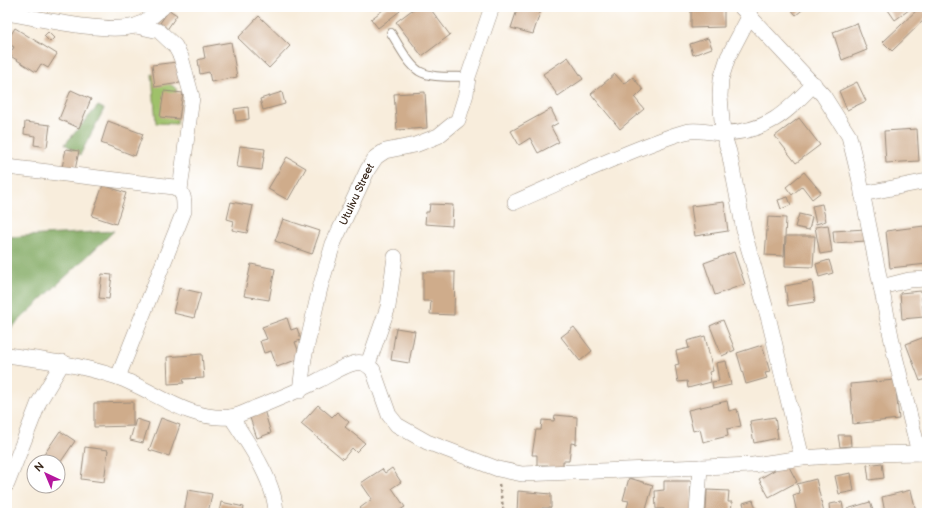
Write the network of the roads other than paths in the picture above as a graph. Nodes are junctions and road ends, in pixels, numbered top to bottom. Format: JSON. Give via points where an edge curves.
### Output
{"nodes":[{"id":1,"x":163,"y":7,"type":"edge"},
{"id":2,"x":492,"y":7,"type":"edge"},
{"id":3,"x":746,"y":11,"type":"edge"},
{"id":4,"x":7,"y":13,"type":"edge"},
{"id":5,"x":136,"y":26,"type":"junction"},
{"id":6,"x":391,"y":33,"type":"dead end"},
{"id":7,"x":468,"y":77,"type":"junction"},
{"id":8,"x":814,"y":84,"type":"junction"},
{"id":9,"x":723,"y":133,"type":"junction"},
{"id":10,"x":7,"y":167,"type":"edge"},
{"id":11,"x":927,"y":181,"type":"edge"},
{"id":12,"x":180,"y":190,"type":"junction"},
{"id":13,"x":862,"y":194,"type":"junction"},
{"id":14,"x":515,"y":202,"type":"dead end"},
{"id":15,"x":395,"y":258,"type":"dead end"},
{"id":16,"x":927,"y":279,"type":"edge"},
{"id":17,"x":881,"y":287,"type":"junction"},
{"id":18,"x":7,"y":355,"type":"edge"},
{"id":19,"x":64,"y":362,"type":"junction"},
{"id":20,"x":368,"y":364,"type":"junction"},
{"id":21,"x":118,"y":378,"type":"junction"},
{"id":22,"x":300,"y":390,"type":"junction"},
{"id":23,"x":231,"y":417,"type":"junction"},
{"id":24,"x":923,"y":453,"type":"edge"},
{"id":25,"x":802,"y":458,"type":"junction"},
{"id":26,"x":700,"y":467,"type":"junction"},
{"id":27,"x":7,"y":484,"type":"edge"},
{"id":28,"x":276,"y":513,"type":"edge"},
{"id":29,"x":697,"y":513,"type":"edge"}],
"edges":[{"from":1,"to":5,"type":"street"},
{"from":2,"to":7,"type":"street","name":"Utulivu Street"},
{"from":3,"to":8,"type":"street"},
{"from":3,"to":9,"type":"street","via":[[721,79]]},
{"from":4,"to":5,"type":"street","via":[[81,25],[118,28]]},
{"from":5,"to":12,"type":"street","via":[[159,31],[175,46],[181,57],[192,96]]},
{"from":6,"to":7,"type":"lane","via":[[418,71],[432,75]]},
{"from":7,"to":22,"type":"street","name":"Utulivu Street","via":[[458,120],[448,130],[415,145],[385,151],[376,157],[368,169],[333,244],[326,266],[304,358]]},
{"from":8,"to":9,"type":"street","via":[[775,121],[761,127]]},
{"from":8,"to":13,"type":"street","via":[[836,113],[849,136]]},
{"from":9,"to":14,"type":"street","via":[[689,131],[665,138]]},
{"from":9,"to":25,"type":"street","via":[[745,236],[769,320]]},
{"from":10,"to":12,"type":"street","via":[[174,187]]},
{"from":11,"to":13,"type":"street"},
{"from":12,"to":21,"type":"street","via":[[184,196],[184,211]]},
{"from":13,"to":17,"type":"street"},
{"from":15,"to":20,"type":"street","via":[[388,307]]},
{"from":16,"to":17,"type":"street","via":[[909,280]]},
{"from":17,"to":24,"type":"street","via":[[906,405]]},
{"from":18,"to":19,"type":"street"},
{"from":19,"to":21,"type":"street"},
{"from":19,"to":27,"type":"street","via":[[39,402]]},
{"from":20,"to":22,"type":"street","via":[[356,362]]},
{"from":20,"to":26,"type":"street","via":[[373,370],[389,415],[397,425],[427,442],[498,469],[522,474]]},
{"from":21,"to":23,"type":"street","via":[[193,412]]},
{"from":22,"to":23,"type":"street"},
{"from":23,"to":28,"type":"street","via":[[254,453],[276,501]]},
{"from":24,"to":25,"type":"street"},
{"from":25,"to":26,"type":"street","via":[[753,465]]},
{"from":26,"to":29,"type":"street"}]}
